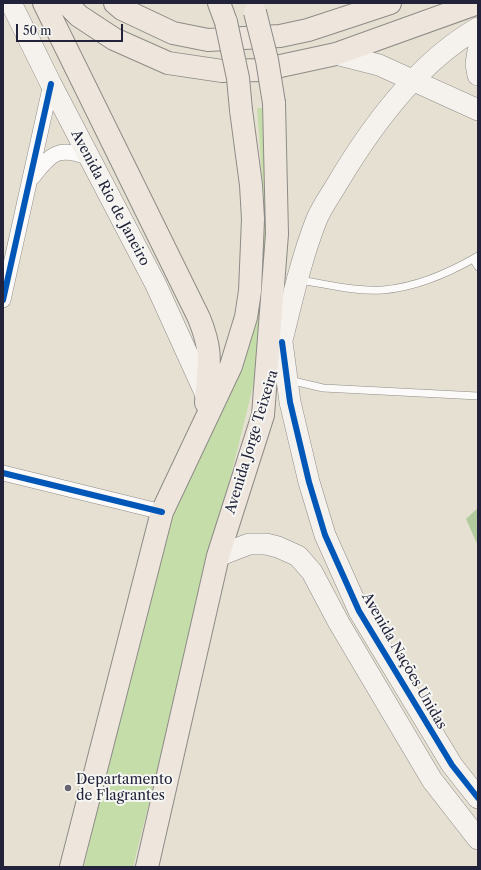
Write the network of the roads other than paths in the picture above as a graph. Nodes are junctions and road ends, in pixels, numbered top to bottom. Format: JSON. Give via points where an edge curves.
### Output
{"nodes":[{"id":1,"x":11,"y":3,"type":"edge"},
{"id":2,"x":44,"y":3,"type":"edge"},
{"id":3,"x":66,"y":3,"type":"edge"},
{"id":4,"x":115,"y":3,"type":"edge"},
{"id":5,"x":390,"y":3,"type":"edge"},
{"id":6,"x":478,"y":4,"type":"edge"},
{"id":7,"x":253,"y":8,"type":"edge"},
{"id":8,"x":222,"y":12,"type":"edge"},
{"id":9,"x":478,"y":28,"type":"edge"},
{"id":10,"x":478,"y":51,"type":"edge"},
{"id":11,"x":336,"y":54,"type":"junction"},
{"id":12,"x":478,"y":75,"type":"edge"},
{"id":13,"x":413,"y":79,"type":"junction"},
{"id":14,"x":51,"y":84,"type":"junction"},
{"id":15,"x":478,"y":110,"type":"edge"},
{"id":16,"x":90,"y":158,"type":"junction"},
{"id":17,"x":31,"y":180,"type":"junction"},
{"id":18,"x":476,"y":258,"type":"edge"},
{"id":19,"x":478,"y":267,"type":"edge"},
{"id":20,"x":296,"y":280,"type":"junction"},
{"id":21,"x":3,"y":300,"type":"edge"},
{"id":22,"x":282,"y":342,"type":"junction"},
{"id":23,"x":285,"y":379,"type":"junction"},
{"id":24,"x":206,"y":395,"type":"junction"},
{"id":25,"x":478,"y":396,"type":"edge"},
{"id":26,"x":263,"y":414,"type":"junction"},
{"id":27,"x":204,"y":422,"type":"junction"},
{"id":28,"x":3,"y":473,"type":"edge"},
{"id":29,"x":162,"y":512,"type":"junction"},
{"id":30,"x":218,"y":556,"type":"junction"},
{"id":31,"x":359,"y":611,"type":"junction"},
{"id":32,"x":338,"y":623,"type":"junction"},
{"id":33,"x":373,"y":636,"type":"junction"},
{"id":34,"x":353,"y":647,"type":"junction"},
{"id":35,"x":478,"y":798,"type":"edge"},
{"id":36,"x":478,"y":839,"type":"edge"},
{"id":37,"x":71,"y":867,"type":"edge"},
{"id":38,"x":146,"y":867,"type":"edge"}],
"edges":[{"from":1,"to":14,"type":"main road","name":"Avenida Rio de Janeiro"},
{"from":2,"to":24,"type":"highway","via":[[206,335],[210,364]]},
{"from":3,"to":11,"type":"highway","via":[[79,16],[114,39],[168,63],[186,67],[222,71],[262,70]]},
{"from":4,"to":5,"type":"highway","via":[[122,9],[173,33],[208,40],[280,36],[308,30]]},
{"from":6,"to":11,"type":"highway"},
{"from":7,"to":26,"type":"highway","bridge":true,"via":[[267,60],[274,104],[277,234]]},
{"from":8,"to":27,"type":"highway","bridge":true,"via":[[238,78],[242,110],[252,212],[250,291],[246,317],[236,350]]},
{"from":9,"to":13,"type":"main road","name":"Avenida Jorge Teixeira","via":[[460,38]]},
{"from":10,"to":12,"type":"main road"},
{"from":11,"to":13,"type":"main road","via":[[379,65]]},
{"from":13,"to":15,"type":"main road"},
{"from":13,"to":20,"type":"main road","name":"Avenida Jorge Teixeira","via":[[357,151],[317,220]]},
{"from":14,"to":16,"type":"main road","name":"Avenida Rio de Janeiro"},
{"from":14,"to":17,"type":"street"},
{"from":16,"to":17,"type":"street","via":[[74,152],[56,154],[43,164]]},
{"from":16,"to":24,"type":"main road","name":"Avenida Rio de Janeiro","via":[[156,285]]},
{"from":17,"to":21,"type":"street"},
{"from":18,"to":19,"type":"lane"},
{"from":18,"to":20,"type":"lane","via":[[450,272],[422,282],[382,290]]},
{"from":20,"to":22,"type":"main road","name":"Avenida Jorge Teixeira"},
{"from":22,"to":23,"type":"main road","name":"Avenida Nações Unidas"},
{"from":22,"to":26,"type":"main road","name":"Avenida Jorge Teixeira"},
{"from":23,"to":25,"type":"lane","via":[[323,388]]},
{"from":23,"to":31,"type":"main road","name":"Avenida Nações Unidas","via":[[309,482],[325,535]]},
{"from":24,"to":27,"type":"highway"},
{"from":26,"to":30,"type":"highway","name":"Avenida Jorge Teixeira"},
{"from":27,"to":29,"type":"highway"},
{"from":28,"to":29,"type":"street"},
{"from":29,"to":37,"type":"highway"},
{"from":30,"to":32,"type":"main road","via":[[249,544],[266,544],[298,556],[312,572]]},
{"from":30,"to":38,"type":"highway","name":"Avenida Jorge Teixeira"},
{"from":31,"to":32,"type":"main road"},
{"from":31,"to":33,"type":"main road","name":"Avenida Nações Unidas"},
{"from":32,"to":34,"type":"main road"},
{"from":33,"to":34,"type":"main road"},
{"from":33,"to":35,"type":"main road","name":"Avenida Nações Unidas","via":[[452,765]]},
{"from":34,"to":36,"type":"main road","via":[[432,780]]}]}
